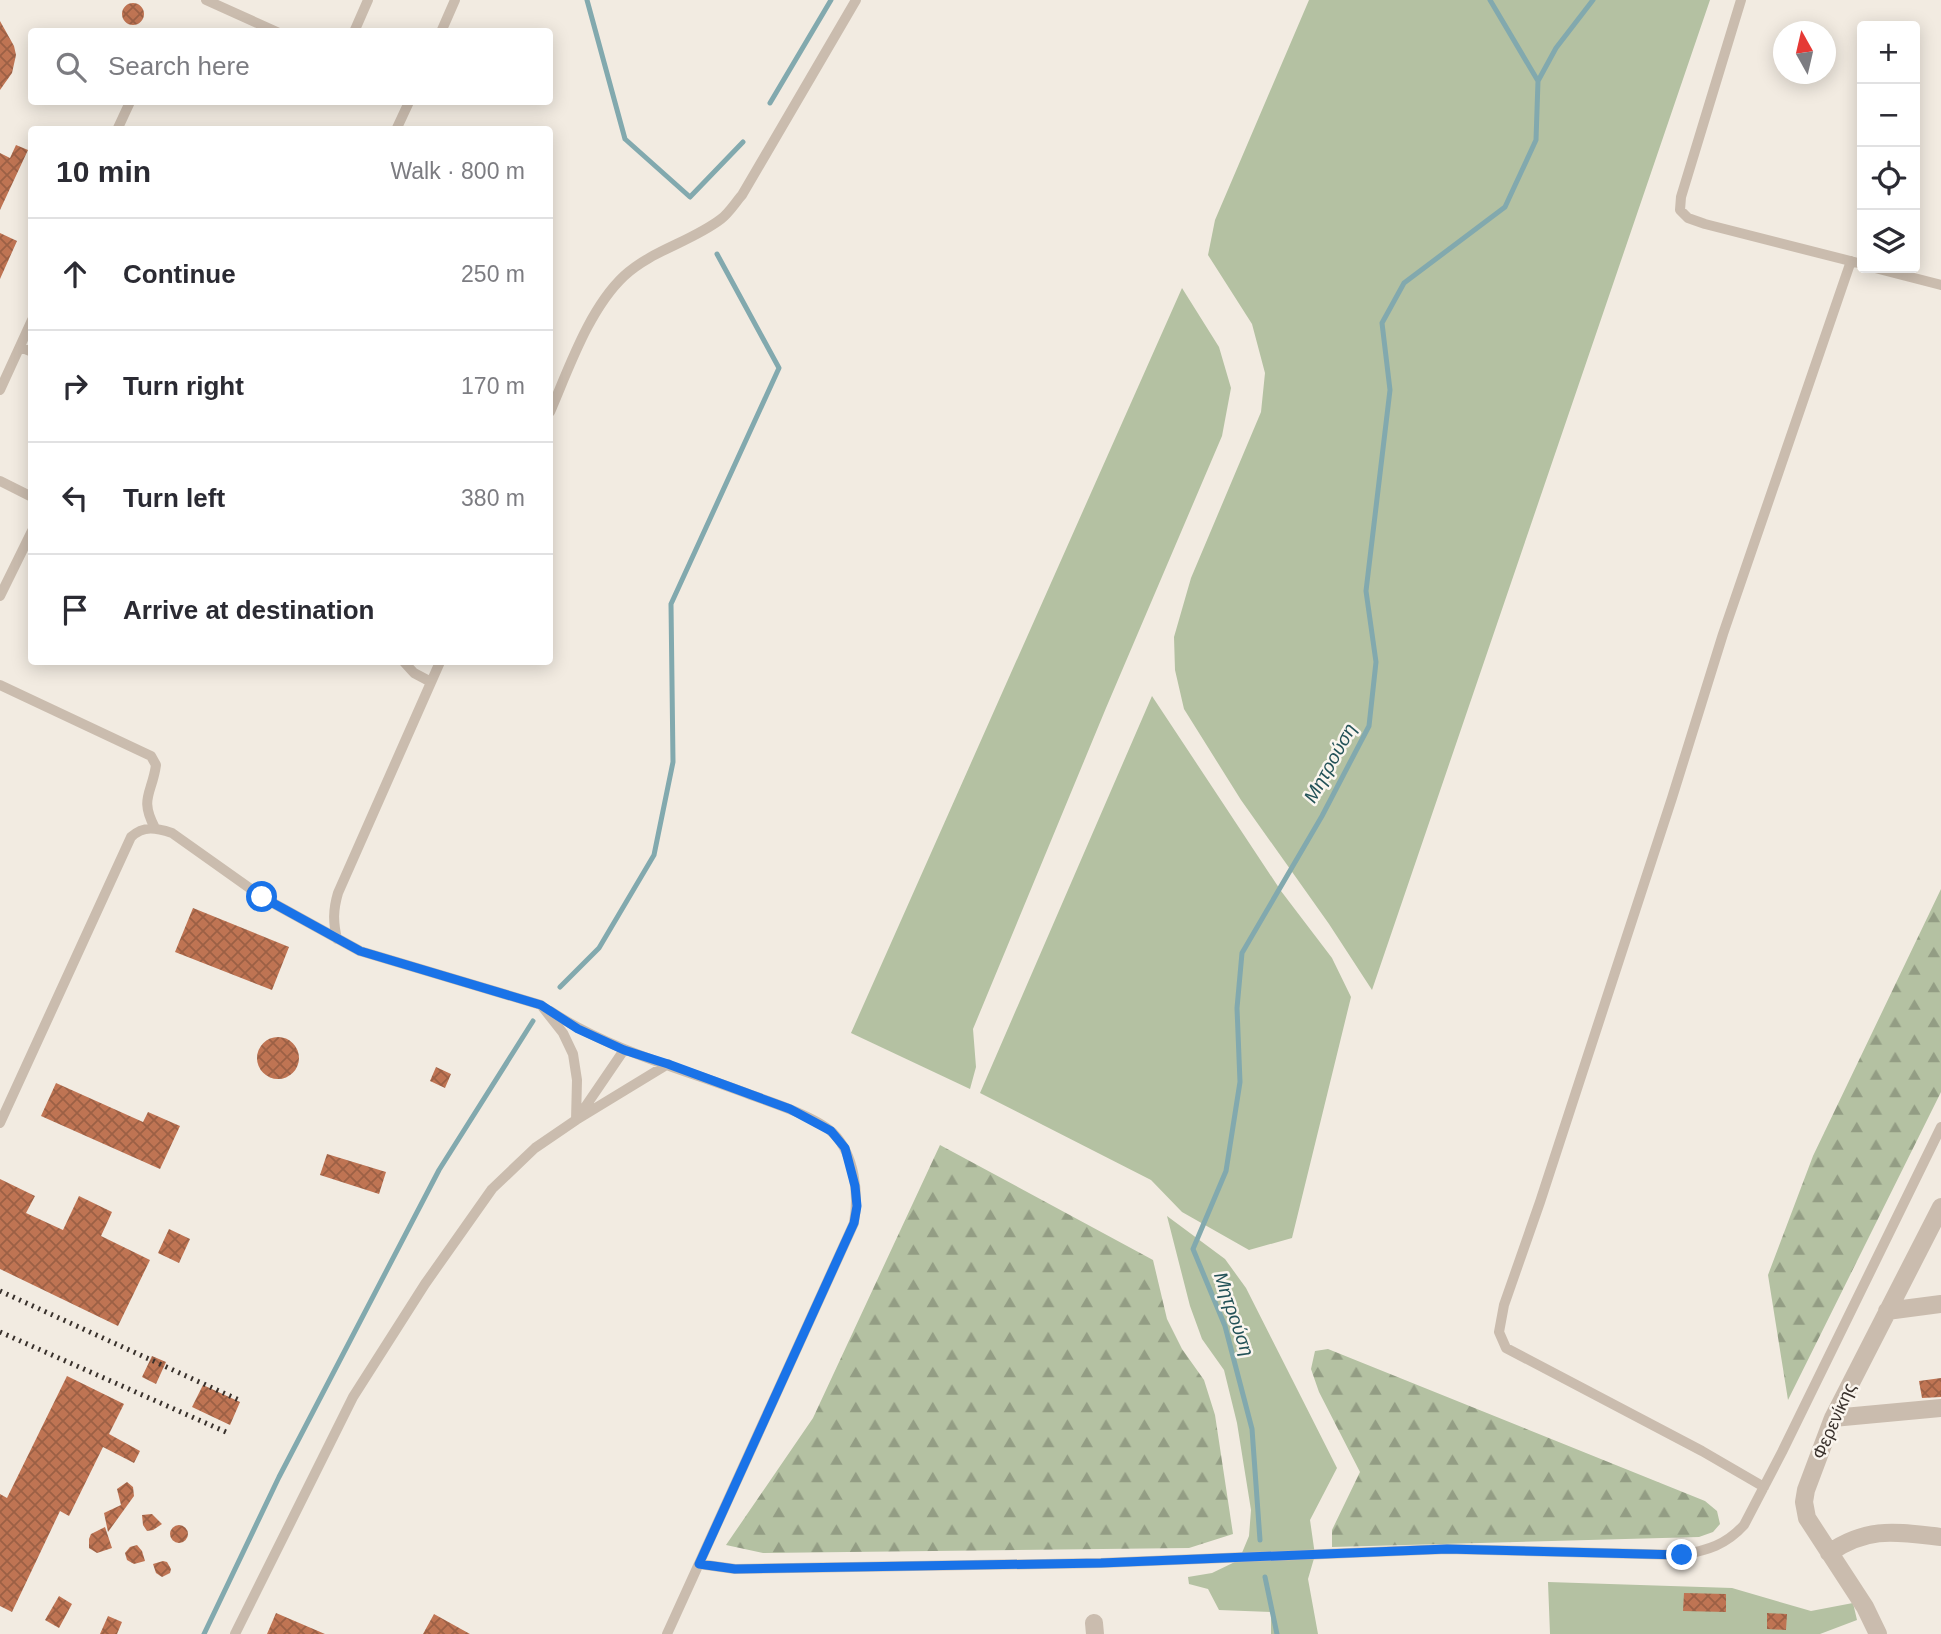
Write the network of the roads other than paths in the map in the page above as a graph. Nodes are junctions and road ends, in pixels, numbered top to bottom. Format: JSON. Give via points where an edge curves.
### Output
{"nodes":[{"id":1,"x":206,"y":0,"type":"edge"},
{"id":2,"x":368,"y":0,"type":"edge"},
{"id":3,"x":455,"y":0,"type":"edge"},
{"id":4,"x":856,"y":0,"type":"edge"},
{"id":5,"x":1741,"y":0,"type":"edge"},
{"id":6,"x":268,"y":28,"type":"edge"},
{"id":7,"x":356,"y":28,"type":"edge"},
{"id":8,"x":443,"y":28,"type":"edge"},
{"id":9,"x":129,"y":105,"type":"edge"},
{"id":10,"x":408,"y":105,"type":"edge"},
{"id":11,"x":119,"y":126,"type":"edge"},
{"id":12,"x":398,"y":126,"type":"edge"},
{"id":13,"x":1851,"y":261,"type":"junction"},
{"id":14,"x":1857,"y":263,"type":"edge"},
{"id":15,"x":1894,"y":273,"type":"edge"},
{"id":16,"x":1941,"y":285,"type":"edge"},
{"id":17,"x":28,"y":329,"type":"edge"},
{"id":18,"x":20,"y":347,"type":"junction"},
{"id":19,"x":28,"y":350,"type":"edge"},
{"id":20,"x":0,"y":390,"type":"edge"},
{"id":21,"x":553,"y":405,"type":"edge"},
{"id":22,"x":0,"y":481,"type":"edge"},
{"id":23,"x":28,"y":495,"type":"edge"},
{"id":24,"x":28,"y":539,"type":"edge"},
{"id":25,"x":0,"y":596,"type":"edge"},
{"id":26,"x":407,"y":665,"type":"edge"},
{"id":27,"x":439,"y":665,"type":"edge"},
{"id":28,"x":431,"y":682,"type":"junction"},
{"id":29,"x":0,"y":685,"type":"edge"},
{"id":30,"x":155,"y":828,"type":"junction"},
{"id":31,"x":337,"y":939,"type":"junction"},
{"id":32,"x":541,"y":1005,"type":"junction"},
{"id":33,"x":624,"y":1050,"type":"junction"},
{"id":34,"x":668,"y":1064,"type":"junction"},
{"id":35,"x":576,"y":1120,"type":"junction"},
{"id":36,"x":0,"y":1123,"type":"edge"},
{"id":37,"x":1941,"y":1127,"type":"edge"},
{"id":38,"x":1941,"y":1208,"type":"edge"},
{"id":39,"x":1941,"y":1304,"type":"edge"},
{"id":40,"x":1887,"y":1311,"type":"junction"},
{"id":41,"x":1941,"y":1408,"type":"edge"},
{"id":42,"x":1833,"y":1418,"type":"junction"},
{"id":43,"x":1764,"y":1487,"type":"junction"},
{"id":44,"x":1941,"y":1537,"type":"edge"},
{"id":45,"x":1829,"y":1553,"type":"junction"},
{"id":46,"x":699,"y":1564,"type":"junction"},
{"id":47,"x":235,"y":1634,"type":"edge"},
{"id":48,"x":667,"y":1634,"type":"edge"},
{"id":49,"x":1878,"y":1634,"type":"edge"}],
"edges":[{"from":1,"to":6,"type":"lane"},
{"from":2,"to":7,"type":"lane"},
{"from":3,"to":8,"type":"lane"},
{"from":4,"to":21,"type":"lane","via":[[742,195],[723,218],[651,256],[624,276],[580,342]]},
{"from":5,"to":13,"type":"lane","via":[[1680,210],[1705,224]]},
{"from":9,"to":11,"type":"lane"},
{"from":10,"to":12,"type":"lane"},
{"from":13,"to":14,"type":"lane"},
{"from":13,"to":43,"type":"lane","via":[[1723,634],[1499,1332],[1506,1349]]},
{"from":15,"to":16,"type":"lane"},
{"from":17,"to":18,"type":"lane"},
{"from":18,"to":19,"type":"lane"},
{"from":18,"to":20,"type":"lane"},
{"from":22,"to":23,"type":"lane"},
{"from":24,"to":25,"type":"lane"},
{"from":26,"to":28,"type":"lane"},
{"from":27,"to":28,"type":"lane"},
{"from":28,"to":31,"type":"lane","via":[[338,893],[333,910]]},
{"from":29,"to":30,"type":"lane","via":[[150,755],[156,765],[146,803]]},
{"from":30,"to":31,"type":"lane","via":[[172,833],[262,897]]},
{"from":30,"to":36,"type":"lane","via":[[139,829],[131,837]]},
{"from":31,"to":32,"type":"lane","via":[[360,951]]},
{"from":32,"to":33,"type":"lane"},
{"from":32,"to":35,"type":"lane","via":[[573,1054]]},
{"from":33,"to":34,"type":"lane"},
{"from":33,"to":35,"type":"lane"},
{"from":34,"to":35,"type":"lane"},
{"from":34,"to":46,"type":"lane","via":[[790,1109],[831,1131],[845,1148],[857,1206],[854,1223]]},
{"from":35,"to":47,"type":"lane","via":[[536,1148],[492,1189],[425,1284],[353,1397]]},
{"from":37,"to":43,"type":"lane"},
{"from":38,"to":40,"type":"street","name":"Φερενίκης"},
{"from":39,"to":40,"type":"street"},
{"from":40,"to":42,"type":"street","name":"Φερενίκης"},
{"from":41,"to":42,"type":"street"},
{"from":42,"to":45,"type":"street","name":"Φερενίκης","via":[[1804,1502],[1807,1518]]},
{"from":43,"to":46,"type":"lane","via":[[1735,1535],[1711,1549],[1682,1555],[1447,1549],[1101,1563],[735,1569]]},
{"from":44,"to":45,"type":"street","via":[[1881,1532],[1859,1536]]},
{"from":45,"to":49,"type":"street","name":"Φερενίκης"},
{"from":46,"to":48,"type":"lane"}]}
